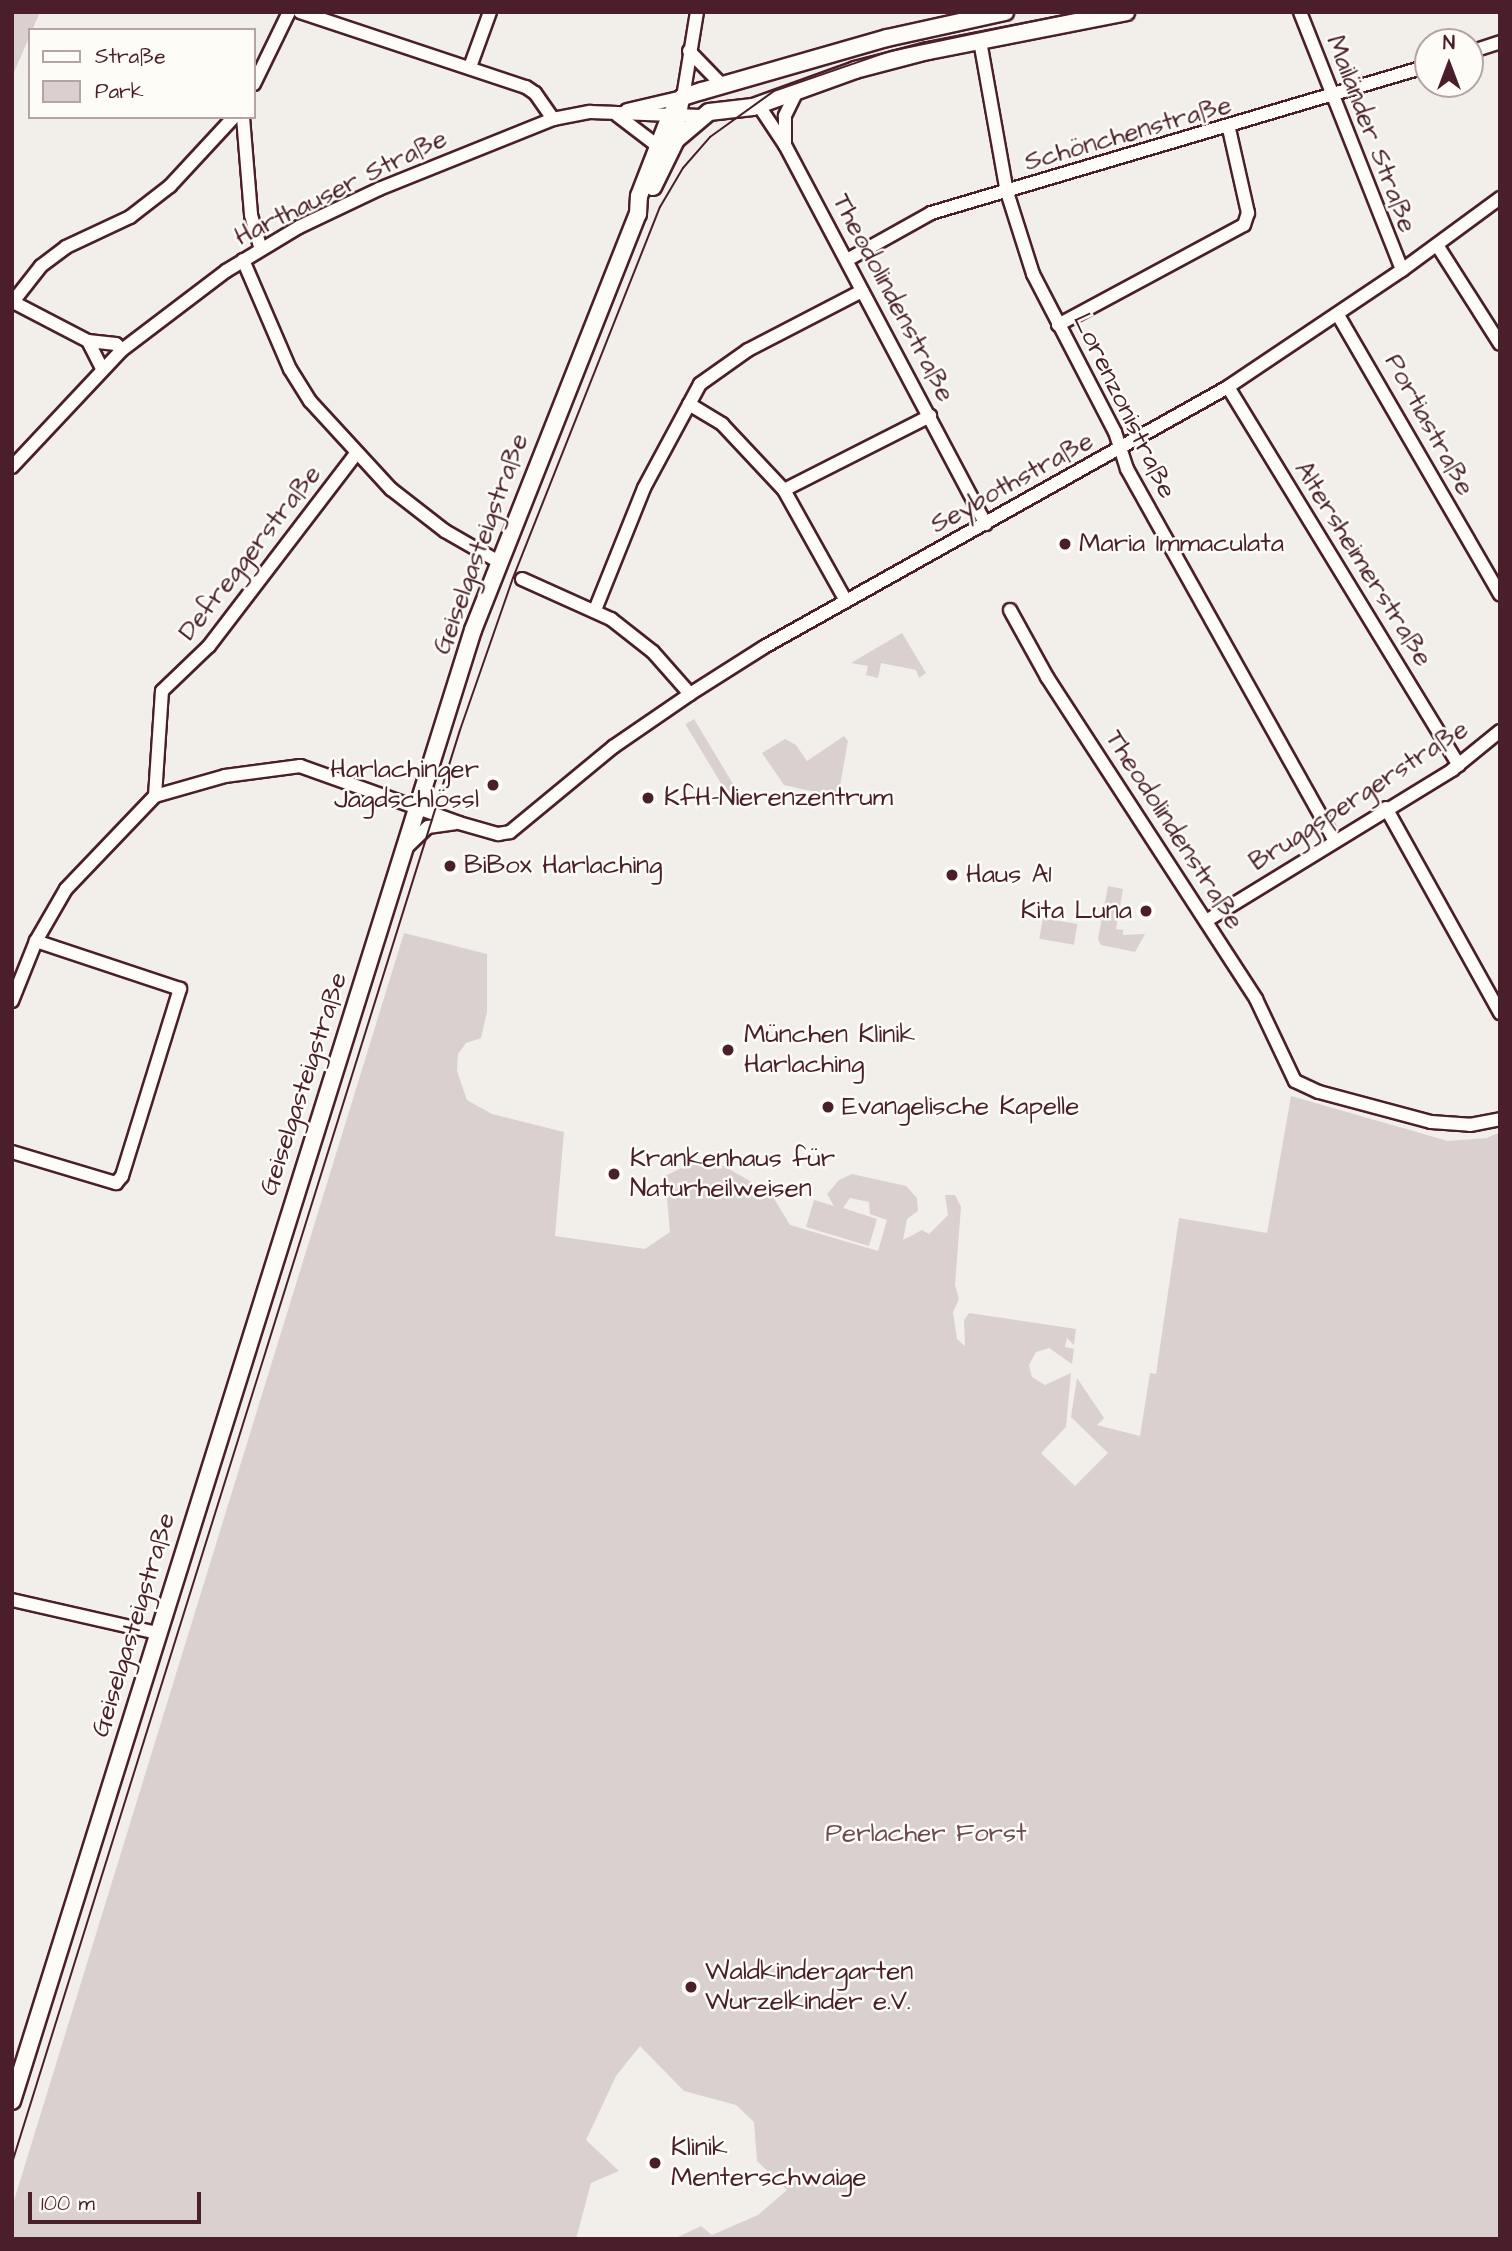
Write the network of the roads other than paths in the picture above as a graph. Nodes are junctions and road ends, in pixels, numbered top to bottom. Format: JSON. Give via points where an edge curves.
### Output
{"nodes":[{"id":1,"x":289,"y":12,"type":"edge"},
{"id":2,"x":300,"y":12,"type":"edge"},
{"id":3,"x":490,"y":12,"type":"edge"},
{"id":4,"x":698,"y":12,"type":"edge"},
{"id":5,"x":1126,"y":12,"type":"edge"},
{"id":6,"x":1300,"y":12,"type":"edge"},
{"id":7,"x":997,"y":13,"type":"edge"},
{"id":8,"x":980,"y":41,"type":"junction"},
{"id":9,"x":690,"y":51,"type":"junction"},
{"id":10,"x":470,"y":67,"type":"junction"},
{"id":11,"x":1414,"y":71,"type":"edge"},
{"id":12,"x":760,"y":76,"type":"junction"},
{"id":13,"x":256,"y":80,"type":"edge"},
{"id":14,"x":723,"y":86,"type":"junction"},
{"id":15,"x":797,"y":91,"type":"junction"},
{"id":16,"x":683,"y":97,"type":"junction"},
{"id":17,"x":1334,"y":97,"type":"junction"},
{"id":18,"x":760,"y":106,"type":"junction"},
{"id":19,"x":613,"y":113,"type":"junction"},
{"id":20,"x":676,"y":116,"type":"junction"},
{"id":21,"x":701,"y":116,"type":"junction"},
{"id":22,"x":232,"y":119,"type":"edge"},
{"id":23,"x":243,"y":119,"type":"edge"},
{"id":24,"x":553,"y":119,"type":"junction"},
{"id":25,"x":1229,"y":129,"type":"junction"},
{"id":26,"x":677,"y":140,"type":"junction"},
{"id":27,"x":785,"y":145,"type":"junction"},
{"id":28,"x":659,"y":147,"type":"junction"},
{"id":29,"x":1007,"y":192,"type":"junction"},
{"id":30,"x":1500,"y":198,"type":"edge"},
{"id":31,"x":638,"y":214,"type":"junction"},
{"id":32,"x":1437,"y":245,"type":"junction"},
{"id":33,"x":261,"y":249,"type":"junction"},
{"id":34,"x":243,"y":260,"type":"junction"},
{"id":35,"x":847,"y":260,"type":"junction"},
{"id":36,"x":1402,"y":270,"type":"junction"},
{"id":37,"x":862,"y":290,"type":"junction"},
{"id":38,"x":12,"y":303,"type":"edge"},
{"id":39,"x":1338,"y":315,"type":"junction"},
{"id":40,"x":1058,"y":325,"type":"junction"},
{"id":41,"x":88,"y":341,"type":"junction"},
{"id":42,"x":1500,"y":344,"type":"edge"},
{"id":43,"x":122,"y":350,"type":"junction"},
{"id":44,"x":102,"y":369,"type":"junction"},
{"id":45,"x":1228,"y":387,"type":"junction"},
{"id":46,"x":689,"y":404,"type":"junction"},
{"id":47,"x":930,"y":416,"type":"junction"},
{"id":48,"x":1120,"y":449,"type":"junction"},
{"id":49,"x":356,"y":454,"type":"junction"},
{"id":50,"x":12,"y":467,"type":"edge"},
{"id":51,"x":784,"y":490,"type":"junction"},
{"id":52,"x":986,"y":524,"type":"junction"},
{"id":53,"x":499,"y":562,"type":"junction"},
{"id":54,"x":522,"y":579,"type":"dead end"},
{"id":55,"x":1500,"y":594,"type":"edge"},
{"id":56,"x":846,"y":601,"type":"junction"},
{"id":57,"x":595,"y":610,"type":"junction"},
{"id":58,"x":1010,"y":610,"type":"dead end"},
{"id":59,"x":690,"y":694,"type":"junction"},
{"id":60,"x":1500,"y":731,"type":"edge"},
{"id":61,"x":1459,"y":765,"type":"junction"},
{"id":62,"x":155,"y":796,"type":"junction"},
{"id":63,"x":416,"y":807,"type":"junction"},
{"id":64,"x":1386,"y":808,"type":"junction"},
{"id":65,"x":459,"y":823,"type":"junction"},
{"id":66,"x":1334,"y":840,"type":"junction"},
{"id":67,"x":402,"y":852,"type":"junction"},
{"id":68,"x":1206,"y":921,"type":"junction"},
{"id":69,"x":36,"y":941,"type":"junction"},
{"id":70,"x":12,"y":1001,"type":"edge"},
{"id":71,"x":1500,"y":1013,"type":"edge"},
{"id":72,"x":1500,"y":1119,"type":"edge"},
{"id":73,"x":12,"y":1152,"type":"edge"},
{"id":74,"x":12,"y":1600,"type":"edge"},
{"id":75,"x":157,"y":1633,"type":"junction"},
{"id":76,"x":17,"y":2070,"type":"edge"},
{"id":77,"x":12,"y":2101,"type":"edge"}],
"edges":[{"from":1,"to":13,"type":"street"},
{"from":2,"to":10,"type":"street"},
{"from":3,"to":10,"type":"street"},
{"from":4,"to":9,"type":"street","name":"Geiselgasteigstraße"},
{"from":5,"to":8,"type":"main road"},
{"from":6,"to":17,"type":"street","name":"Mailänder Straße"},
{"from":7,"to":12,"type":"main road","via":[[887,38]]},
{"from":8,"to":15,"type":"main road","via":[[883,62]]},
{"from":8,"to":29,"type":"street","name":"Lorenzonistraße"},
{"from":9,"to":14,"type":"street"},
{"from":9,"to":16,"type":"street","name":"Geiselgasteigstraße"},
{"from":10,"to":24,"type":"street","via":[[535,93]]},
{"from":11,"to":17,"type":"street","name":"Schönchenstraße"},
{"from":12,"to":14,"type":"main road"},
{"from":12,"to":18,"type":"main road","via":[[754,93]]},
{"from":14,"to":16,"type":"main road"},
{"from":15,"to":18,"type":"main road"},
{"from":15,"to":27,"type":"street","via":[[785,116]]},
{"from":16,"to":19,"type":"street"},
{"from":16,"to":20,"type":"main road","name":"Geiselgasteigstraße"},
{"from":17,"to":25,"type":"street","name":"Schönchenstraße"},
{"from":17,"to":36,"type":"street","name":"Mailänder Straße"},
{"from":18,"to":21,"type":"main road"},
{"from":18,"to":27,"type":"street","name":"Theodolindenstraße"},
{"from":19,"to":20,"type":"street"},
{"from":19,"to":24,"type":"street","name":"Harthauser Straße"},
{"from":19,"to":28,"type":"street"},
{"from":20,"to":21,"type":"street"},
{"from":20,"to":26,"type":"street","name":"Geiselgasteigstraße"},
{"from":20,"to":28,"type":"main road","name":"Geiselgasteigstraße"},
{"from":21,"to":26,"type":"main road"},
{"from":22,"to":38,"type":"street","via":[[170,186],[130,217],[65,247],[41,265]]},
{"from":23,"to":33,"type":"street","via":[[251,215]]},
{"from":24,"to":33,"type":"street","name":"Harthauser Straße","via":[[379,189]]},
{"from":25,"to":29,"type":"street","name":"Schönchenstraße"},
{"from":25,"to":40,"type":"street","via":[[1248,213],[1244,225]]},
{"from":26,"to":31,"type":"main road"},
{"from":27,"to":35,"type":"street","name":"Theodolindenstraße"},
{"from":28,"to":31,"type":"main road","name":"Geiselgasteigstraße","via":[[639,196]]},
{"from":29,"to":35,"type":"street","name":"Schönchenstraße","via":[[931,214]]},
{"from":29,"to":40,"type":"street","name":"Lorenzonistraße","via":[[1033,274]]},
{"from":30,"to":32,"type":"street","name":"Seybothstraße"},
{"from":31,"to":53,"type":"main road","name":"Geiselgasteigstraße"},
{"from":32,"to":36,"type":"street","name":"Seybothstraße"},
{"from":32,"to":42,"type":"street"},
{"from":33,"to":34,"type":"street","name":"Harthauser Straße"},
{"from":34,"to":43,"type":"street","name":"Harthauser Straße"},
{"from":34,"to":49,"type":"street","via":[[290,369],[310,401]]},
{"from":35,"to":37,"type":"street","name":"Theodolindenstraße"},
{"from":36,"to":39,"type":"street","name":"Seybothstraße"},
{"from":37,"to":46,"type":"street","via":[[713,371]]},
{"from":37,"to":47,"type":"street","name":"Theodolindenstraße"},
{"from":38,"to":41,"type":"street"},
{"from":39,"to":45,"type":"street","name":"Seybothstraße"},
{"from":39,"to":55,"type":"street","name":"Portiastraße"},
{"from":40,"to":48,"type":"street","name":"Lorenzonistraße"},
{"from":41,"to":43,"type":"street","via":[[116,344]]},
{"from":41,"to":44,"type":"street"},
{"from":43,"to":44,"type":"street","name":"Harthauser Straße"},
{"from":44,"to":50,"type":"street","name":"Harthauser Straße"},
{"from":45,"to":48,"type":"street","name":"Seybothstraße"},
{"from":45,"to":61,"type":"street","name":"Altersheimerstraße"},
{"from":46,"to":51,"type":"street","via":[[722,424]]},
{"from":46,"to":57,"type":"street","via":[[644,488]]},
{"from":47,"to":51,"type":"street"},
{"from":47,"to":52,"type":"street","name":"Theodolindenstraße"},
{"from":48,"to":52,"type":"street","name":"Seybothstraße"},
{"from":48,"to":66,"type":"street","name":"Lorenzonistraße"},
{"from":49,"to":53,"type":"street","via":[[418,511]]},
{"from":49,"to":62,"type":"street","name":"Defreggerstraße","via":[[273,569],[209,646],[162,691]]},
{"from":51,"to":56,"type":"street"},
{"from":52,"to":56,"type":"street","name":"Seybothstraße"},
{"from":53,"to":63,"type":"main road","name":"Geiselgasteigstraße"},
{"from":54,"to":57,"type":"street"},
{"from":56,"to":59,"type":"street","name":"Seybothstraße"},
{"from":57,"to":59,"type":"street","via":[[653,652]]},
{"from":58,"to":68,"type":"street","name":"Theodolindenstraße","via":[[1047,677]]},
{"from":59,"to":65,"type":"street","name":"Seybothstraße","via":[[613,747],[510,832],[498,834]]},
{"from":60,"to":61,"type":"street","name":"Bruggspergerstraße"},
{"from":61,"to":64,"type":"street","name":"Bruggspergerstraße"},
{"from":62,"to":63,"type":"street","name":"Seybothstraße","via":[[225,776],[300,766]]},
{"from":62,"to":69,"type":"street","via":[[83,867],[52,909]]},
{"from":63,"to":65,"type":"street","name":"Seybothstraße"},
{"from":63,"to":67,"type":"main road","name":"Geiselgasteigstraße"},
{"from":64,"to":66,"type":"street","name":"Bruggspergerstraße"},
{"from":64,"to":71,"type":"street"},
{"from":65,"to":67,"type":"street","via":[[428,827]]},
{"from":66,"to":68,"type":"street","name":"Bruggspergerstraße"},
{"from":67,"to":75,"type":"main road","name":"Geiselgasteigstraße"},
{"from":68,"to":72,"type":"street","name":"Theodolindenstraße","via":[[1260,1005],[1292,1078],[1319,1092],[1432,1122],[1469,1125]]},
{"from":69,"to":70,"type":"street"},
{"from":69,"to":73,"type":"street","via":[[180,989],[116,1183]]},
{"from":74,"to":75,"type":"street"},
{"from":75,"to":76,"type":"main road","name":"Geiselgasteigstraße"},
{"from":76,"to":77,"type":"main road","name":"Geiselgasteigstraße"}]}
